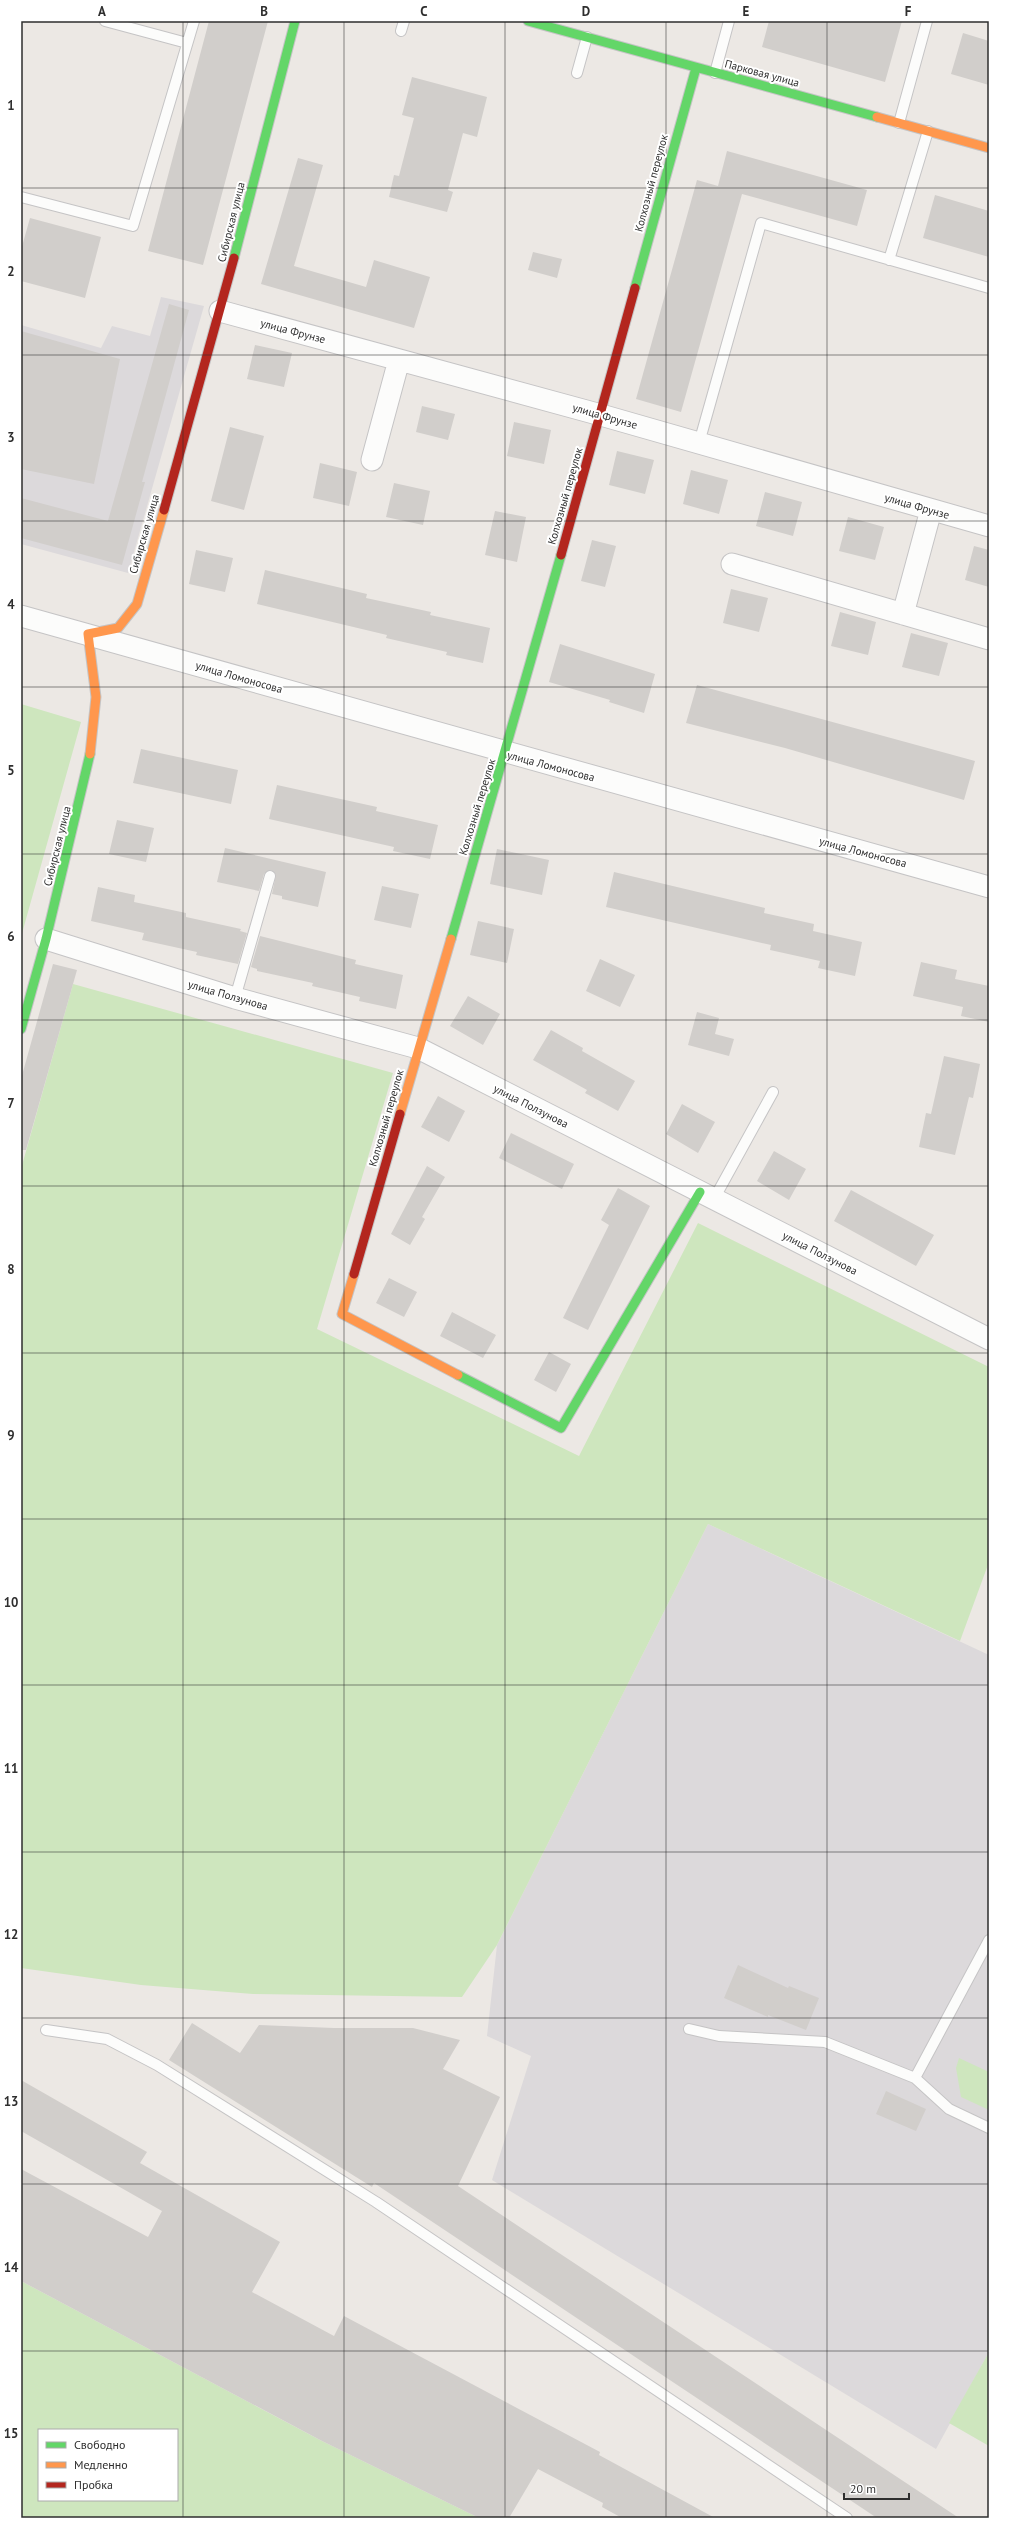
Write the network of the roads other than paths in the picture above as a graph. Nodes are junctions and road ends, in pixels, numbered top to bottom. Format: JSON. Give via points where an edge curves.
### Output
{"nodes":[{"id":1,"x":106,"y":21,"type":"edge"},
{"id":2,"x":194,"y":21,"type":"edge"},
{"id":3,"x":295,"y":21,"type":"edge"},
{"id":4,"x":404,"y":21,"type":"edge"},
{"id":5,"x":528,"y":21,"type":"edge"},
{"id":6,"x":729,"y":21,"type":"edge"},
{"id":7,"x":927,"y":21,"type":"edge"},
{"id":8,"x":401,"y":31,"type":"dead end"},
{"id":9,"x":587,"y":37,"type":"junction"},
{"id":10,"x":187,"y":43,"type":"junction"},
{"id":11,"x":696,"y":68,"type":"junction"},
{"id":12,"x":577,"y":72,"type":"dead end"},
{"id":13,"x":714,"y":73,"type":"junction"},
{"id":14,"x":899,"y":123,"type":"junction"},
{"id":15,"x":928,"y":131,"type":"junction"},
{"id":16,"x":989,"y":148,"type":"edge"},
{"id":17,"x":21,"y":197,"type":"edge"},
{"id":18,"x":889,"y":260,"type":"junction"},
{"id":19,"x":989,"y":288,"type":"edge"},
{"id":20,"x":220,"y":311,"type":"junction"},
{"id":21,"x":399,"y":360,"type":"junction"},
{"id":22,"x":600,"y":415,"type":"junction"},
{"id":23,"x":699,"y":443,"type":"junction"},
{"id":24,"x":372,"y":460,"type":"dead end"},
{"id":25,"x":931,"y":510,"type":"junction"},
{"id":26,"x":989,"y":526,"type":"edge"},
{"id":27,"x":732,"y":564,"type":"dead end"},
{"id":28,"x":903,"y":614,"type":"junction"},
{"id":29,"x":21,"y":616,"type":"edge"},
{"id":30,"x":88,"y":634,"type":"junction"},
{"id":31,"x":989,"y":639,"type":"edge"},
{"id":32,"x":506,"y":753,"type":"junction"},
{"id":33,"x":270,"y":876,"type":"dead end"},
{"id":34,"x":989,"y":887,"type":"edge"},
{"id":35,"x":46,"y":940,"type":"junction"},
{"id":36,"x":235,"y":998,"type":"junction"},
{"id":37,"x":21,"y":1029,"type":"edge"},
{"id":38,"x":418,"y":1048,"type":"junction"},
{"id":39,"x":773,"y":1092,"type":"dead end"},
{"id":40,"x":707,"y":1195,"type":"junction"},
{"id":41,"x":989,"y":1339,"type":"edge"},
{"id":42,"x":989,"y":1940,"type":"edge"},
{"id":43,"x":689,"y":2029,"type":"dead end"},
{"id":44,"x":46,"y":2030,"type":"dead end"},
{"id":45,"x":915,"y":2078,"type":"junction"},
{"id":46,"x":989,"y":2128,"type":"edge"},
{"id":47,"x":847,"y":2518,"type":"edge"}],
"edges":[{"from":1,"to":10,"type":"lane"},
{"from":2,"to":10,"type":"lane"},
{"from":3,"to":20,"type":"street","name":"Сибирская улица"},
{"from":4,"to":8,"type":"lane"},
{"from":5,"to":9,"type":"street","name":"Парковая улица"},
{"from":6,"to":13,"type":"lane"},
{"from":7,"to":14,"type":"lane"},
{"from":9,"to":11,"type":"street","name":"Парковая улица"},
{"from":9,"to":12,"type":"lane"},
{"from":10,"to":17,"type":"lane","via":[[133,226]]},
{"from":11,"to":13,"type":"street","name":"Парковая улица"},
{"from":11,"to":22,"type":"street","name":"Колхозный переулок"},
{"from":13,"to":14,"type":"street","name":"Парковая улица"},
{"from":14,"to":15,"type":"street","name":"Парковая улица"},
{"from":15,"to":16,"type":"street","name":"Парковая улица"},
{"from":15,"to":18,"type":"lane"},
{"from":18,"to":19,"type":"lane"},
{"from":18,"to":23,"type":"lane","via":[[761,223]]},
{"from":20,"to":21,"type":"street","name":"улица Фрунзе"},
{"from":20,"to":30,"type":"street","name":"Сибирская улица","via":[[137,604],[118,628]]},
{"from":21,"to":22,"type":"street","name":"улица Фрунзе"},
{"from":21,"to":24,"type":"street"},
{"from":22,"to":23,"type":"street","name":"улица Фрунзе"},
{"from":22,"to":32,"type":"street","name":"Колхозный переулок"},
{"from":23,"to":25,"type":"street","name":"улица Фрунзе"},
{"from":25,"to":26,"type":"street","name":"улица Фрунзе"},
{"from":25,"to":28,"type":"lane"},
{"from":27,"to":28,"type":"street"},
{"from":28,"to":31,"type":"street"},
{"from":29,"to":30,"type":"street","name":"улица Ломоносова"},
{"from":30,"to":32,"type":"street","name":"улица Ломоносова"},
{"from":30,"to":35,"type":"street","name":"Сибирская улица","via":[[96,697],[88,768]]},
{"from":32,"to":34,"type":"street","name":"улица Ломоносова"},
{"from":32,"to":38,"type":"street","name":"Колхозный переулок"},
{"from":33,"to":36,"type":"lane"},
{"from":35,"to":36,"type":"street","name":"улица Ползунова"},
{"from":35,"to":37,"type":"street","name":"Сибирская улица"},
{"from":36,"to":38,"type":"street","name":"улица Ползунова"},
{"from":38,"to":40,"type":"street","name":"улица Ползунова"},
{"from":38,"to":40,"type":"street","name":"Колхозный переулок","via":[[342,1314],[561,1428]]},
{"from":39,"to":40,"type":"lane"},
{"from":40,"to":41,"type":"street","name":"улица Ползунова"},
{"from":42,"to":45,"type":"lane"},
{"from":43,"to":45,"type":"lane","via":[[719,2036],[825,2042]]},
{"from":44,"to":47,"type":"lane","via":[[107,2040],[157,2065],[376,2202]]},
{"from":45,"to":46,"type":"lane","via":[[949,2109]]}]}
